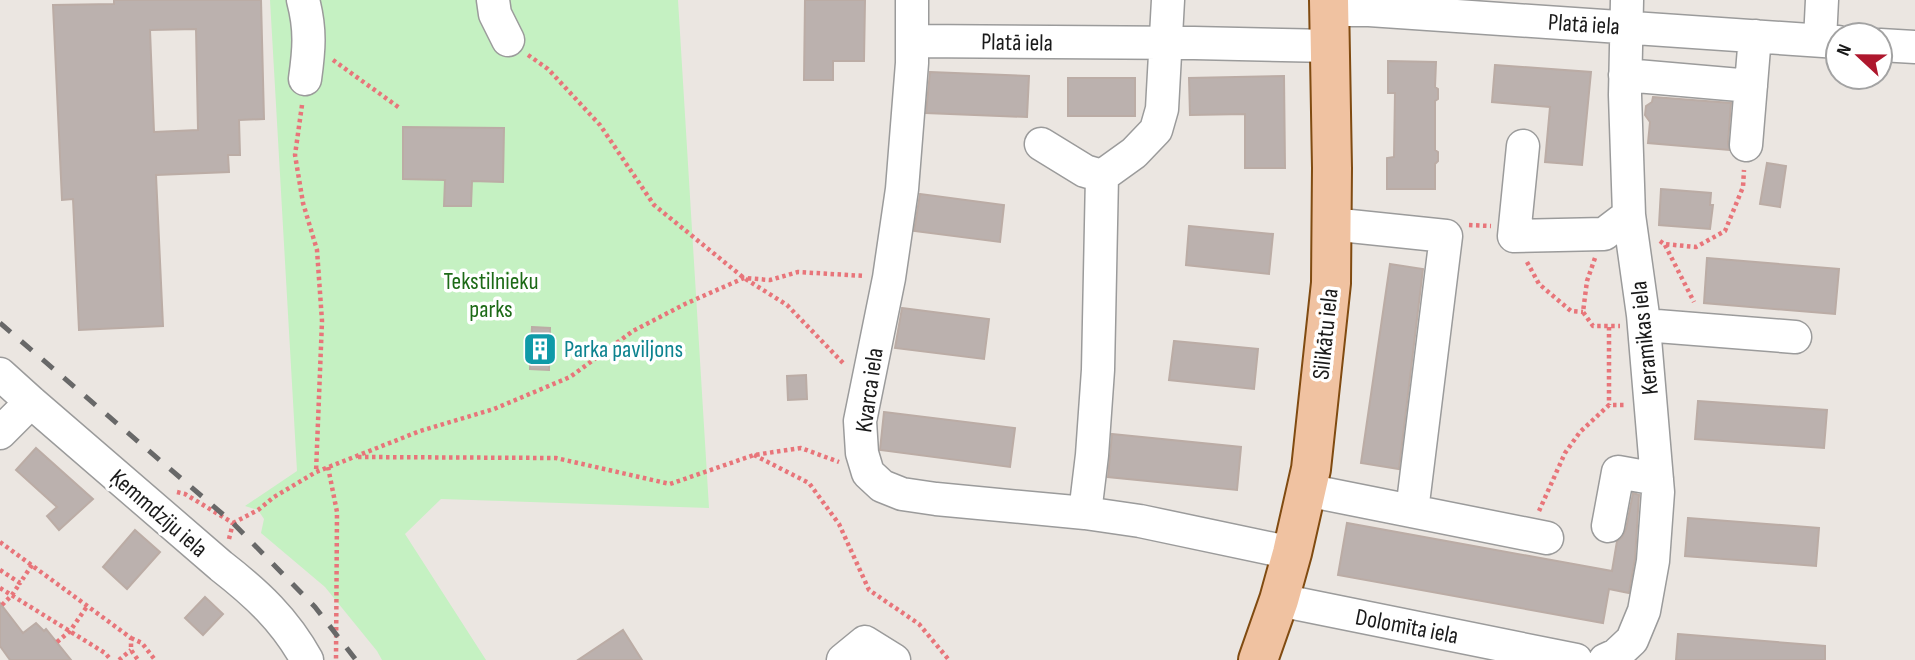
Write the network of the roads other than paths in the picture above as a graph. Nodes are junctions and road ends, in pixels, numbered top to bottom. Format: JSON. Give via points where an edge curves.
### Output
{"nodes":[{"id":1,"x":303,"y":0,"type":"edge"},
{"id":2,"x":492,"y":0,"type":"edge"},
{"id":3,"x":912,"y":0,"type":"edge"},
{"id":4,"x":1168,"y":0,"type":"edge"},
{"id":5,"x":1822,"y":0,"type":"edge"},
{"id":6,"x":1626,"y":13,"type":"edge"},
{"id":7,"x":1330,"y":19,"type":"edge"},
{"id":8,"x":1826,"y":21,"type":"edge"},
{"id":9,"x":1755,"y":36,"type":"junction"},
{"id":10,"x":508,"y":40,"type":"road end"},
{"id":11,"x":913,"y":41,"type":"junction"},
{"id":12,"x":1824,"y":41,"type":"edge"},
{"id":13,"x":1167,"y":44,"type":"junction"},
{"id":14,"x":1894,"y":46,"type":"edge"},
{"id":15,"x":1915,"y":47,"type":"edge"},
{"id":16,"x":1625,"y":75,"type":"junction"},
{"id":17,"x":305,"y":79,"type":"road end"},
{"id":18,"x":1751,"y":86,"type":"junction"},
{"id":19,"x":1041,"y":144,"type":"dead end"},
{"id":20,"x":1746,"y":145,"type":"road end"},
{"id":21,"x":1523,"y":146,"type":"dead end"},
{"id":22,"x":1102,"y":176,"type":"junction"},
{"id":23,"x":1629,"y":215,"type":"junction"},
{"id":24,"x":1332,"y":227,"type":"junction"},
{"id":25,"x":1644,"y":325,"type":"junction"},
{"id":26,"x":1795,"y":337,"type":"dead end"},
{"id":27,"x":0,"y":374,"type":"edge"},
{"id":28,"x":31,"y":402,"type":"junction"},
{"id":29,"x":0,"y":433,"type":"edge"},
{"id":30,"x":1657,"y":479,"type":"junction"},
{"id":31,"x":1306,"y":491,"type":"junction"},
{"id":32,"x":1412,"y":511,"type":"junction"},
{"id":33,"x":1085,"y":513,"type":"junction"},
{"id":34,"x":1608,"y":526,"type":"dead end"},
{"id":35,"x":1538,"y":536,"type":"road end"},
{"id":36,"x":1292,"y":553,"type":"junction"},
{"id":37,"x":1279,"y":600,"type":"junction"},
{"id":38,"x":307,"y":660,"type":"edge"},
{"id":39,"x":843,"y":660,"type":"edge"},
{"id":40,"x":894,"y":660,"type":"edge"},
{"id":41,"x":1258,"y":660,"type":"edge"},
{"id":42,"x":1576,"y":660,"type":"edge"},
{"id":43,"x":1605,"y":660,"type":"edge"}],
"edges":[{"from":1,"to":17,"type":"street","via":[[310,43]]},
{"from":2,"to":10,"type":"street"},
{"from":3,"to":11,"type":"street","name":"Kvarca iela"},
{"from":4,"to":13,"type":"street"},
{"from":5,"to":8,"type":"street"},
{"from":6,"to":7,"type":"street","name":"Platā iela","via":[[1369,10]]},
{"from":6,"to":9,"type":"street","name":"Platā iela"},
{"from":6,"to":16,"type":"street","name":"Keramikas iela"},
{"from":7,"to":13,"type":"street","name":"Platā iela"},
{"from":7,"to":24,"type":"main road","name":"Silikātu iela"},
{"from":9,"to":12,"type":"street","name":"Platā iela"},
{"from":9,"to":18,"type":"street"},
{"from":11,"to":13,"type":"street","name":"Platā iela"},
{"from":11,"to":33,"type":"street","name":"Kvarca iela","via":[[902,189],[860,421],[868,473],[882,486],[902,494]]},
{"from":13,"to":22,"type":"street","via":[[1156,130]]},
{"from":14,"to":15,"type":"street"},
{"from":16,"to":18,"type":"street"},
{"from":16,"to":23,"type":"street","name":"Keramikas iela"},
{"from":18,"to":20,"type":"street"},
{"from":19,"to":22,"type":"street"},
{"from":21,"to":23,"type":"street","via":[[1514,236],[1604,234]]},
{"from":22,"to":33,"type":"street","via":[[1098,370]]},
{"from":23,"to":25,"type":"street","name":"Keramikas iela"},
{"from":24,"to":31,"type":"main road","name":"Silikātu iela","via":[[1331,284]]},
{"from":24,"to":32,"type":"street","via":[[1447,236]]},
{"from":25,"to":26,"type":"street"},
{"from":25,"to":30,"type":"street","name":"Keramikas iela"},
{"from":27,"to":28,"type":"street","name":"Ķemmdziju iela"},
{"from":28,"to":29,"type":"street"},
{"from":28,"to":38,"type":"street","name":"Ķemmdziju iela","via":[[252,590],[279,618]]},
{"from":30,"to":34,"type":"street","via":[[1618,472]]},
{"from":30,"to":43,"type":"street","name":"Keramikas iela","via":[[1653,561],[1644,611],[1632,640]]},
{"from":31,"to":32,"type":"street"},
{"from":31,"to":36,"type":"main road","name":"Silikātu iela"},
{"from":32,"to":35,"type":"street"},
{"from":33,"to":36,"type":"street"},
{"from":36,"to":37,"type":"main road","name":"Silikātu iela"},
{"from":37,"to":41,"type":"main road","name":"Silikātu iela"},
{"from":37,"to":42,"type":"street","name":"Dolomīta iela"},
{"from":39,"to":40,"type":"street","via":[[865,642]]}]}
